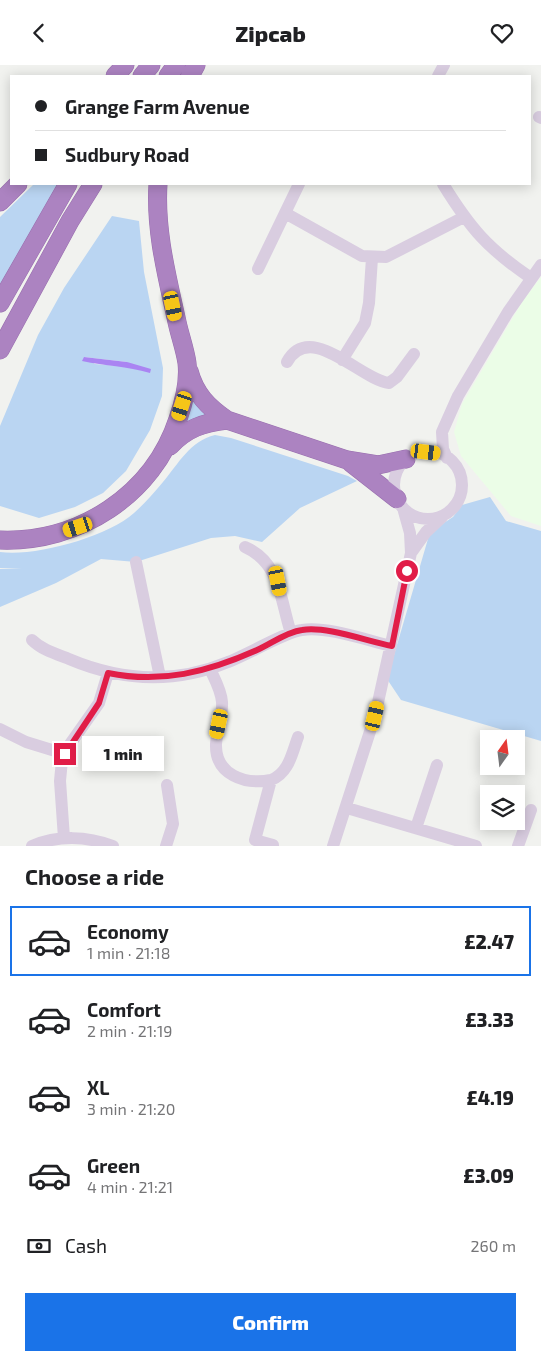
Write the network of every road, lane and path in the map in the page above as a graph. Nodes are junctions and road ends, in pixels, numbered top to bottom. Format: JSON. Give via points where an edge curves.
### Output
{"nodes":[{"id":1,"x":125,"y":65,"type":"edge"},
{"id":2,"x":151,"y":65,"type":"edge"},
{"id":3,"x":116,"y":75,"type":"edge"},
{"id":4,"x":143,"y":75,"type":"edge"},
{"id":5,"x":17,"y":185,"type":"edge"},
{"id":6,"x":67,"y":185,"type":"edge"},
{"id":7,"x":93,"y":185,"type":"edge"},
{"id":8,"x":158,"y":185,"type":"edge"},
{"id":9,"x":300,"y":185,"type":"edge"},
{"id":10,"x":444,"y":185,"type":"edge"},
{"id":11,"x":0,"y":202,"type":"edge"},
{"id":12,"x":286,"y":213,"type":"junction"},
{"id":13,"x":464,"y":217,"type":"junction"},
{"id":14,"x":372,"y":258,"type":"junction"},
{"id":15,"x":541,"y":265,"type":"edge"},
{"id":16,"x":258,"y":269,"type":"dead end"},
{"id":17,"x":531,"y":277,"type":"junction"},
{"id":18,"x":0,"y":303,"type":"edge"},
{"id":19,"x":0,"y":350,"type":"edge"},
{"id":20,"x":414,"y":354,"type":"dead end"},
{"id":21,"x":342,"y":359,"type":"junction"},
{"id":22,"x":287,"y":362,"type":"dead end"},
{"id":23,"x":187,"y":364,"type":"junction"},
{"id":24,"x":227,"y":420,"type":"junction"},
{"id":25,"x":442,"y":432,"type":"junction"},
{"id":26,"x":161,"y":455,"type":"junction"},
{"id":27,"x":411,"y":457,"type":"junction"},
{"id":28,"x":447,"y":458,"type":"junction"},
{"id":29,"x":347,"y":460,"type":"junction"},
{"id":30,"x":400,"y":504,"type":"junction"},
{"id":31,"x":445,"y":515,"type":"junction"},
{"id":32,"x":0,"y":540,"type":"edge"},
{"id":33,"x":245,"y":547,"type":"dead end"},
{"id":34,"x":411,"y":553,"type":"junction"},
{"id":35,"x":136,"y":561,"type":"dead end"},
{"id":36,"x":291,"y":633,"type":"junction"},
{"id":37,"x":32,"y":641,"type":"dead end"},
{"id":38,"x":392,"y":646,"type":"junction"},
{"id":39,"x":210,"y":669,"type":"junction"},
{"id":40,"x":108,"y":673,"type":"junction"},
{"id":41,"x":160,"y":677,"type":"junction"},
{"id":42,"x":0,"y":729,"type":"edge"},
{"id":43,"x":298,"y":737,"type":"dead end"},
{"id":44,"x":65,"y":754,"type":"junction"},
{"id":45,"x":437,"y":765,"type":"dead end"},
{"id":46,"x":271,"y":780,"type":"junction"},
{"id":47,"x":167,"y":785,"type":"dead end"},
{"id":48,"x":347,"y":808,"type":"junction"},
{"id":49,"x":531,"y":810,"type":"dead end"},
{"id":50,"x":416,"y":828,"type":"junction"},
{"id":51,"x":64,"y":838,"type":"junction"},
{"id":52,"x":273,"y":845,"type":"edge"},
{"id":53,"x":469,"y":845,"type":"edge"},
{"id":54,"x":32,"y":846,"type":"edge"},
{"id":55,"x":113,"y":846,"type":"edge"},
{"id":56,"x":166,"y":846,"type":"edge"},
{"id":57,"x":333,"y":846,"type":"edge"},
{"id":58,"x":518,"y":846,"type":"edge"}],
"edges":[{"from":1,"to":3,"type":"highway"},
{"from":2,"to":4,"type":"highway"},
{"from":5,"to":11,"type":"highway"},
{"from":6,"to":18,"type":"highway"},
{"from":7,"to":19,"type":"highway","via":[[56,245]]},
{"from":8,"to":23,"type":"highway","via":[[158,235]]},
{"from":9,"to":12,"type":"street"},
{"from":10,"to":13,"type":"street"},
{"from":12,"to":14,"type":"street","via":[[362,256]]},
{"from":12,"to":16,"type":"street"},
{"from":13,"to":14,"type":"street","via":[[386,257]]},
{"from":13,"to":17,"type":"street","via":[[483,241]]},
{"from":14,"to":21,"type":"street","via":[[365,323]]},
{"from":15,"to":17,"type":"street"},
{"from":17,"to":25,"type":"street","via":[[478,362]]},
{"from":20,"to":21,"type":"street","via":[[389,383]]},
{"from":21,"to":22,"type":"street","via":[[323,350],[305,347]]},
{"from":23,"to":24,"type":"highway","via":[[201,398]]},
{"from":23,"to":26,"type":"highway","via":[[182,406]]},
{"from":24,"to":26,"type":"highway","via":[[194,427],[183,433]]},
{"from":24,"to":29,"type":"highway"},
{"from":25,"to":27,"type":"street"},
{"from":25,"to":28,"type":"street","via":[[442,449]]},
{"from":26,"to":32,"type":"highway","via":[[136,487],[99,517],[44,537]]},
{"from":27,"to":28,"type":"street","via":[[432,452]]},
{"from":27,"to":29,"type":"highway","via":[[378,465]]},
{"from":27,"to":30,"type":"street","via":[[399,467],[395,477]]},
{"from":28,"to":31,"type":"street","via":[[456,467],[461,491],[454,507]]},
{"from":29,"to":30,"type":"highway"},
{"from":30,"to":31,"type":"street","via":[[418,518]]},
{"from":30,"to":34,"type":"street","via":[[410,533]]},
{"from":31,"to":34,"type":"street","via":[[426,532]]},
{"from":33,"to":36,"type":"street","via":[[262,557],[276,576]]},
{"from":34,"to":38,"type":"street"},
{"from":35,"to":41,"type":"street"},
{"from":36,"to":38,"type":"street","via":[[322,631]]},
{"from":36,"to":39,"type":"street"},
{"from":37,"to":40,"type":"street"},
{"from":38,"to":48,"type":"street"},
{"from":39,"to":41,"type":"street"},
{"from":39,"to":46,"type":"street","via":[[222,701],[216,745],[219,761],[234,777],[254,782]]},
{"from":40,"to":41,"type":"street"},
{"from":40,"to":44,"type":"street","via":[[99,703]]},
{"from":42,"to":44,"type":"street","via":[[26,742]]},
{"from":43,"to":46,"type":"street","via":[[288,766]]},
{"from":44,"to":51,"type":"street","via":[[60,781]]},
{"from":45,"to":50,"type":"street"},
{"from":46,"to":52,"type":"street","via":[[255,840]]},
{"from":47,"to":56,"type":"street","via":[[173,823]]},
{"from":48,"to":50,"type":"street"},
{"from":48,"to":57,"type":"street"},
{"from":49,"to":58,"type":"street"},
{"from":50,"to":53,"type":"street"},
{"from":51,"to":54,"type":"street"},
{"from":51,"to":55,"type":"street","via":[[86,839]]}]}
